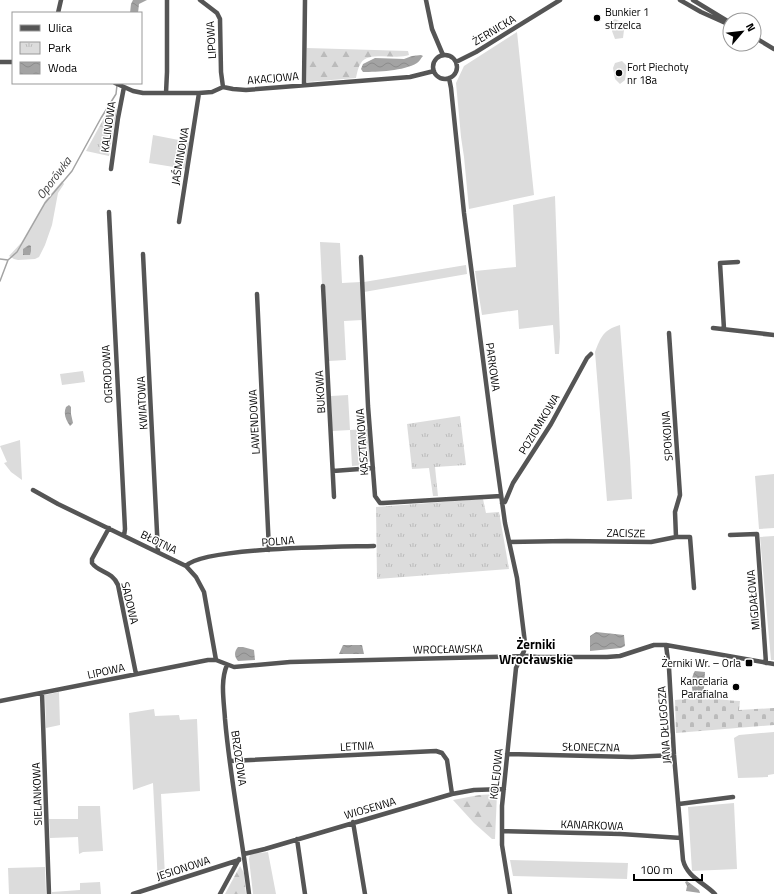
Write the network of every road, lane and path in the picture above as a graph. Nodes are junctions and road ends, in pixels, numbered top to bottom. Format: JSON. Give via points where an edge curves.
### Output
{"nodes":[{"id":1,"x":60,"y":0,"type":"edge"},
{"id":2,"x":167,"y":0,"type":"edge"},
{"id":3,"x":200,"y":0,"type":"edge"},
{"id":4,"x":305,"y":0,"type":"edge"},
{"id":5,"x":426,"y":0,"type":"edge"},
{"id":6,"x":560,"y":0,"type":"edge"},
{"id":7,"x":680,"y":0,"type":"edge"},
{"id":8,"x":693,"y":0,"type":"edge"},
{"id":9,"x":58,"y":12,"type":"edge"},
{"id":10,"x":722,"y":19,"type":"edge"},
{"id":11,"x":722,"y":21,"type":"edge"},
{"id":12,"x":762,"y":42,"type":"edge"},
{"id":13,"x":774,"y":49,"type":"edge"},
{"id":14,"x":443,"y":55,"type":"junction"},
{"id":15,"x":0,"y":62,"type":"edge"},
{"id":16,"x":12,"y":62,"type":"edge"},
{"id":17,"x":456,"y":62,"type":"junction"},
{"id":18,"x":434,"y":72,"type":"junction"},
{"id":19,"x":449,"y":78,"type":"junction"},
{"id":20,"x":119,"y":85,"type":"edge"},
{"id":21,"x":304,"y":85,"type":"junction"},
{"id":22,"x":223,"y":86,"type":"junction"},
{"id":23,"x":166,"y":93,"type":"junction"},
{"id":24,"x":199,"y":93,"type":"junction"},
{"id":25,"x":112,"y":168,"type":"dead end"},
{"id":26,"x":109,"y":212,"type":"dead end"},
{"id":27,"x":179,"y":222,"type":"dead end"},
{"id":28,"x":144,"y":254,"type":"dead end"},
{"id":29,"x":361,"y":257,"type":"dead end"},
{"id":30,"x":738,"y":262,"type":"dead end"},
{"id":31,"x":323,"y":286,"type":"dead end"},
{"id":32,"x":257,"y":294,"type":"dead end"},
{"id":33,"x":713,"y":328,"type":"dead end"},
{"id":34,"x":724,"y":329,"type":"junction"},
{"id":35,"x":669,"y":333,"type":"dead end"},
{"id":36,"x":774,"y":335,"type":"edge"},
{"id":37,"x":591,"y":354,"type":"dead end"},
{"id":38,"x":373,"y":468,"type":"junction"},
{"id":39,"x":333,"y":470,"type":"junction"},
{"id":40,"x":33,"y":490,"type":"dead end"},
{"id":41,"x":334,"y":496,"type":"dead end"},
{"id":42,"x":501,"y":496,"type":"junction"},
{"id":43,"x":502,"y":503,"type":"junction"},
{"id":44,"x":109,"y":528,"type":"junction"},
{"id":45,"x":730,"y":535,"type":"dead end"},
{"id":46,"x":124,"y":536,"type":"junction"},
{"id":47,"x":676,"y":537,"type":"junction"},
{"id":48,"x":509,"y":542,"type":"junction"},
{"id":49,"x":374,"y":546,"type":"dead end"},
{"id":50,"x":269,"y":550,"type":"junction"},
{"id":51,"x":158,"y":552,"type":"junction"},
{"id":52,"x":186,"y":566,"type":"junction"},
{"id":53,"x":694,"y":588,"type":"dead end"},
{"id":54,"x":666,"y":645,"type":"junction"},
{"id":55,"x":522,"y":656,"type":"junction"},
{"id":56,"x":216,"y":660,"type":"junction"},
{"id":57,"x":766,"y":663,"type":"junction"},
{"id":58,"x":774,"y":664,"type":"edge"},
{"id":59,"x":227,"y":665,"type":"junction"},
{"id":60,"x":136,"y":674,"type":"junction"},
{"id":61,"x":42,"y":693,"type":"junction"},
{"id":62,"x":0,"y":701,"type":"edge"},
{"id":63,"x":507,"y":754,"type":"junction"},
{"id":64,"x":674,"y":755,"type":"junction"},
{"id":65,"x":230,"y":761,"type":"junction"},
{"id":66,"x":504,"y":789,"type":"junction"},
{"id":67,"x":452,"y":794,"type":"junction"},
{"id":68,"x":733,"y":797,"type":"dead end"},
{"id":69,"x":679,"y":804,"type":"junction"},
{"id":70,"x":353,"y":822,"type":"junction"},
{"id":71,"x":502,"y":831,"type":"junction"},
{"id":72,"x":681,"y":838,"type":"junction"},
{"id":73,"x":297,"y":839,"type":"junction"},
{"id":74,"x":244,"y":854,"type":"junction"},
{"id":75,"x":239,"y":860,"type":"junction"},
{"id":76,"x":49,"y":894,"type":"edge"},
{"id":77,"x":133,"y":894,"type":"edge"},
{"id":78,"x":220,"y":894,"type":"edge"},
{"id":79,"x":249,"y":894,"type":"edge"},
{"id":80,"x":304,"y":894,"type":"edge"},
{"id":81,"x":365,"y":894,"type":"edge"},
{"id":82,"x":510,"y":894,"type":"edge"},
{"id":83,"x":715,"y":894,"type":"edge"}],
"edges":[{"from":1,"to":9,"type":"street"},
{"from":2,"to":23,"type":"street"},
{"from":3,"to":22,"type":"street","name":"LIPOWA","via":[[217,13],[220,19]]},
{"from":4,"to":21,"type":"street"},
{"from":5,"to":14,"type":"street","via":[[432,29]]},
{"from":6,"to":17,"type":"street","name":"ŻERNICKA"},
{"from":7,"to":11,"type":"street"},
{"from":8,"to":10,"type":"street"},
{"from":12,"to":13,"type":"street"},
{"from":14,"to":17,"type":"street","via":[[450,56]]},
{"from":14,"to":18,"type":"street","via":[[436,60]]},
{"from":15,"to":16,"type":"street"},
{"from":17,"to":19,"type":"street","via":[[457,71]]},
{"from":18,"to":19,"type":"street","via":[[441,78]]},
{"from":18,"to":21,"type":"street","name":"AKACJOWA","via":[[418,76]]},
{"from":19,"to":42,"type":"street","name":"PARKOWA"},
{"from":20,"to":23,"type":"street","via":[[133,91]]},
{"from":20,"to":25,"type":"street","name":"KALINOWA"},
{"from":21,"to":22,"type":"street","name":"AKACJOWA","via":[[246,90]]},
{"from":22,"to":24,"type":"street","via":[[212,92]]},
{"from":23,"to":24,"type":"street"},
{"from":24,"to":27,"type":"street","name":"JAŚMINOWA"},
{"from":26,"to":46,"type":"street","name":"OGRODOWA"},
{"from":28,"to":51,"type":"street","name":"KWIATOWA"},
{"from":29,"to":38,"type":"street","name":"KASZTANOWA"},
{"from":30,"to":34,"type":"street","via":[[720,263]]},
{"from":31,"to":39,"type":"street","name":"BUKOWA"},
{"from":32,"to":50,"type":"street","name":"LAWENDOWA"},
{"from":33,"to":34,"type":"street"},
{"from":34,"to":36,"type":"street"},
{"from":35,"to":47,"type":"street","name":"SPOKOJNA","via":[[680,495],[675,512]]},
{"from":37,"to":43,"type":"street","name":"POZIOMKOWA","via":[[513,483],[505,502]]},
{"from":38,"to":39,"type":"street"},
{"from":38,"to":42,"type":"street","name":"KASZTANOWA","via":[[375,496],[380,502]]},
{"from":39,"to":41,"type":"street","name":"BUKOWA"},
{"from":40,"to":44,"type":"street","name":"BŁOTNA"},
{"from":42,"to":43,"type":"street","name":"PARKOWA"},
{"from":43,"to":48,"type":"street","name":"PARKOWA"},
{"from":44,"to":46,"type":"street","name":"BŁOTNA"},
{"from":44,"to":60,"type":"street","name":"SADOWA","via":[[92,563],[112,576],[118,585]]},
{"from":45,"to":57,"type":"street","name":"MIGDAŁOWA","via":[[757,534]]},
{"from":46,"to":51,"type":"street","name":"BŁOTNA"},
{"from":47,"to":48,"type":"street","name":"ZACISZE","via":[[651,542]]},
{"from":47,"to":53,"type":"street","via":[[690,537]]},
{"from":48,"to":55,"type":"street","name":"PARKOWA","via":[[517,578],[525,639]]},
{"from":49,"to":50,"type":"street","name":"POLNA"},
{"from":50,"to":52,"type":"street","name":"POLNA","via":[[206,557],[189,562]]},
{"from":51,"to":52,"type":"street","name":"BŁOTNA"},
{"from":52,"to":56,"type":"street","name":"BŁOTNA","via":[[204,592]]},
{"from":54,"to":55,"type":"street","name":"WROCŁAWSKA","via":[[654,645],[620,656],[608,657]]},
{"from":54,"to":57,"type":"street","name":"WROCŁAWSKA"},
{"from":54,"to":64,"type":"street","name":"JANA DŁUGOSZA","via":[[670,668]]},
{"from":55,"to":59,"type":"street","name":"WROCŁAWSKA","via":[[290,662],[234,667]]},
{"from":55,"to":63,"type":"street","name":"KOLEJOWA","via":[[516,668]]},
{"from":56,"to":59,"type":"street","name":"WROCŁAWSKA"},
{"from":56,"to":60,"type":"street","name":"LIPOWA"},
{"from":57,"to":58,"type":"street","name":"WROCŁAWSKA"},
{"from":59,"to":65,"type":"street","name":"BRZOZOWA","via":[[224,695]]},
{"from":60,"to":61,"type":"street","name":"LIPOWA"},
{"from":61,"to":62,"type":"street","name":"LIPOWA"},
{"from":61,"to":76,"type":"street","name":"SIELANKOWA"},
{"from":63,"to":64,"type":"street","name":"SŁONECZNA","via":[[632,757]]},
{"from":63,"to":66,"type":"street","name":"KOLEJOWA"},
{"from":64,"to":69,"type":"street","name":"JANA DŁUGOSZA"},
{"from":65,"to":67,"type":"street","name":"LETNIA","via":[[436,751],[442,753],[447,760]]},
{"from":65,"to":74,"type":"street","name":"BRZOZOWA"},
{"from":66,"to":67,"type":"street","name":"WIOSENNA"},
{"from":66,"to":71,"type":"street","name":"KOLEJOWA"},
{"from":67,"to":70,"type":"street","name":"WIOSENNA"},
{"from":68,"to":69,"type":"street"},
{"from":69,"to":72,"type":"street","name":"JANA DŁUGOSZA"},
{"from":70,"to":73,"type":"street","name":"WIOSENNA"},
{"from":70,"to":81,"type":"street"},
{"from":71,"to":72,"type":"street","name":"KANARKOWA"},
{"from":71,"to":82,"type":"street","name":"KOLEJOWA"},
{"from":72,"to":83,"type":"street","name":"JANA DŁUGOSZA","via":[[683,860],[687,870]]},
{"from":73,"to":74,"type":"street","name":"WIOSENNA"},
{"from":73,"to":80,"type":"street"},
{"from":74,"to":75,"type":"street"},
{"from":74,"to":79,"type":"street","name":"BRZOZOWA"},
{"from":75,"to":77,"type":"street","name":"JESIONOWA"},
{"from":75,"to":78,"type":"street"}]}
